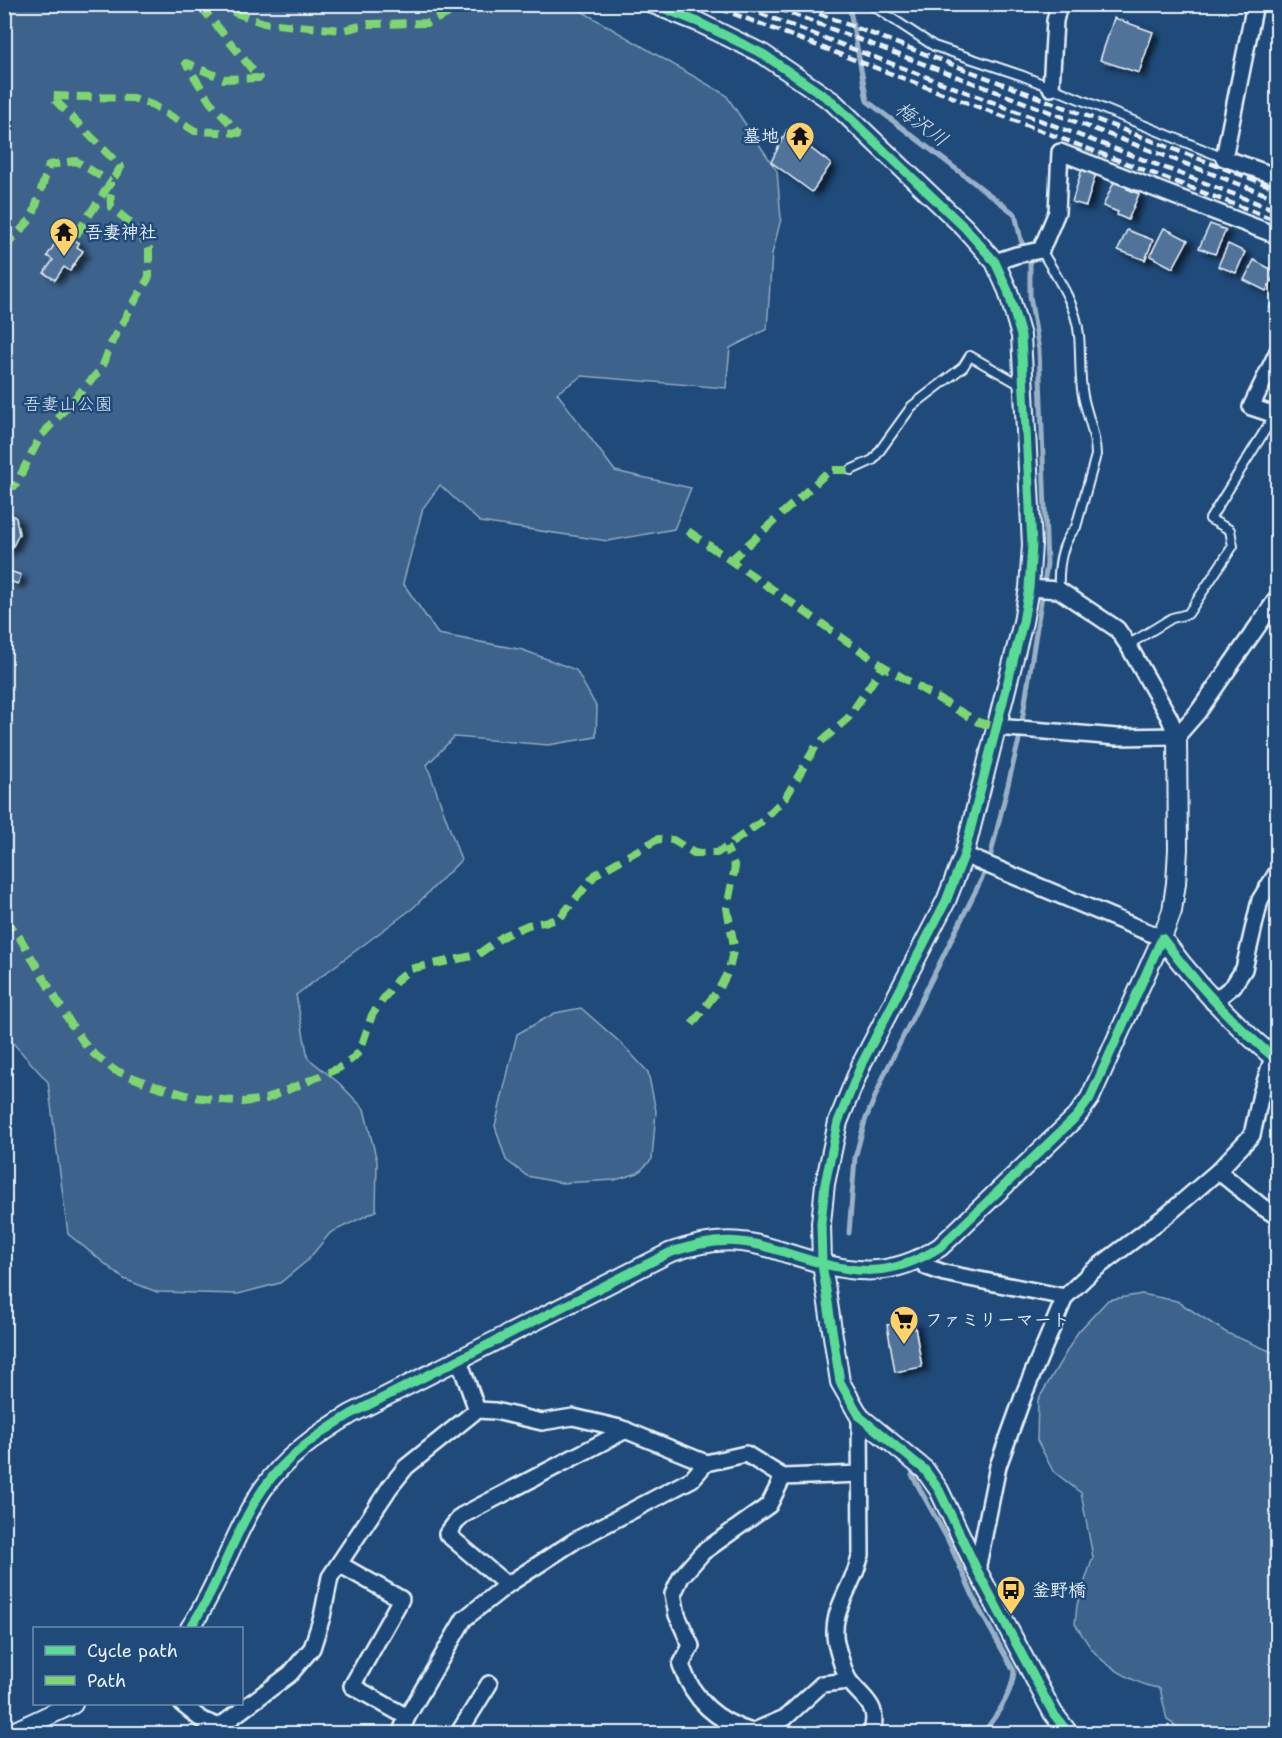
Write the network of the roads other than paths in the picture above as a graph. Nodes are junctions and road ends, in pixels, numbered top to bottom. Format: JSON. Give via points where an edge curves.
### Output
{"nodes":[{"id":1,"x":653,"y":4,"type":"edge"},
{"id":2,"x":870,"y":4,"type":"edge"},
{"id":3,"x":1059,"y":4,"type":"edge"},
{"id":4,"x":1255,"y":4,"type":"edge"},
{"id":5,"x":1051,"y":88,"type":"junction"},
{"id":6,"x":1224,"y":158,"type":"junction"},
{"id":7,"x":1278,"y":177,"type":"edge"},
{"id":8,"x":1278,"y":236,"type":"edge"},
{"id":9,"x":1039,"y":251,"type":"junction"},
{"id":10,"x":995,"y":262,"type":"junction"},
{"id":11,"x":1278,"y":351,"type":"edge"},
{"id":12,"x":1024,"y":386,"type":"junction"},
{"id":13,"x":1276,"y":416,"type":"edge"},
{"id":14,"x":851,"y":470,"type":"dead end"},
{"id":15,"x":1044,"y":589,"type":"junction"},
{"id":16,"x":1278,"y":597,"type":"edge"},
{"id":17,"x":1128,"y":645,"type":"junction"},
{"id":18,"x":1001,"y":727,"type":"junction"},
{"id":19,"x":1177,"y":736,"type":"junction"},
{"id":20,"x":969,"y":857,"type":"junction"},
{"id":21,"x":1278,"y":872,"type":"edge"},
{"id":22,"x":1162,"y":938,"type":"junction"},
{"id":23,"x":1213,"y":1002,"type":"junction"},
{"id":24,"x":1275,"y":1059,"type":"edge"},
{"id":25,"x":1218,"y":1171,"type":"junction"},
{"id":26,"x":1278,"y":1217,"type":"edge"},
{"id":27,"x":920,"y":1260,"type":"junction"},
{"id":28,"x":822,"y":1264,"type":"junction"},
{"id":29,"x":1065,"y":1297,"type":"junction"},
{"id":30,"x":459,"y":1360,"type":"junction"},
{"id":31,"x":477,"y":1410,"type":"junction"},
{"id":32,"x":860,"y":1418,"type":"junction"},
{"id":33,"x":626,"y":1430,"type":"junction"},
{"id":34,"x":705,"y":1463,"type":"junction"},
{"id":35,"x":860,"y":1474,"type":"junction"},
{"id":36,"x":783,"y":1477,"type":"junction"},
{"id":37,"x":339,"y":1564,"type":"junction"},
{"id":38,"x":977,"y":1570,"type":"junction"},
{"id":39,"x":507,"y":1585,"type":"junction"},
{"id":40,"x":191,"y":1627,"type":"edge"},
{"id":41,"x":849,"y":1681,"type":"junction"},
{"id":42,"x":489,"y":1684,"type":"dead end"},
{"id":43,"x":71,"y":1705,"type":"edge"},
{"id":44,"x":184,"y":1705,"type":"edge"},
{"id":45,"x":407,"y":1717,"type":"junction"},
{"id":46,"x":218,"y":1730,"type":"edge"},
{"id":47,"x":9,"y":1734,"type":"edge"},
{"id":48,"x":400,"y":1734,"type":"edge"},
{"id":49,"x":458,"y":1734,"type":"edge"},
{"id":50,"x":871,"y":1734,"type":"edge"},
{"id":51,"x":1069,"y":1734,"type":"edge"}],
"edges":[{"from":1,"to":10,"type":"street","via":[[763,54],[833,102],[965,228]]},
{"from":2,"to":5,"type":"lane","via":[[934,46]]},
{"from":3,"to":5,"type":"street"},
{"from":4,"to":6,"type":"street"},
{"from":5,"to":6,"type":"lane"},
{"from":6,"to":7,"type":"street"},
{"from":8,"to":9,"type":"street","via":[[1060,152],[1057,212]]},
{"from":9,"to":10,"type":"street"},
{"from":9,"to":15,"type":"lane","via":[[1076,316],[1082,393],[1096,443],[1076,526]]},
{"from":10,"to":12,"type":"street","via":[[1021,336]]},
{"from":11,"to":13,"type":"street","via":[[1251,406]]},
{"from":12,"to":14,"type":"lane","via":[[970,356],[963,367],[912,406],[873,460]]},
{"from":12,"to":15,"type":"street","via":[[1032,545]]},
{"from":13,"to":17,"type":"lane","via":[[1210,519],[1230,530],[1233,546],[1188,614],[1172,618]]},
{"from":15,"to":17,"type":"street","via":[[1117,629]]},
{"from":15,"to":18,"type":"street","via":[[1023,622]]},
{"from":16,"to":19,"type":"street"},
{"from":17,"to":19,"type":"street"},
{"from":18,"to":19,"type":"street","via":[[1117,737]]},
{"from":18,"to":20,"type":"street"},
{"from":19,"to":22,"type":"street","via":[[1176,884]]},
{"from":20,"to":22,"type":"street"},
{"from":20,"to":28,"type":"street","via":[[862,1063],[838,1122],[825,1184]]},
{"from":21,"to":23,"type":"street","via":[[1260,900],[1239,979]]},
{"from":22,"to":23,"type":"street"},
{"from":22,"to":27,"type":"street","via":[[1084,1107],[940,1247]]},
{"from":23,"to":24,"type":"street"},
{"from":24,"to":25,"type":"street","via":[[1261,1094],[1252,1135]]},
{"from":25,"to":26,"type":"street"},
{"from":25,"to":29,"type":"street"},
{"from":27,"to":28,"type":"street","via":[[890,1269],[852,1270]]},
{"from":27,"to":29,"type":"street","via":[[944,1273]]},
{"from":28,"to":30,"type":"street","via":[[741,1242],[691,1245]]},
{"from":28,"to":32,"type":"street","via":[[840,1382]]},
{"from":29,"to":38,"type":"street","via":[[998,1466]]},
{"from":30,"to":31,"type":"street"},
{"from":30,"to":40,"type":"street","via":[[351,1414],[280,1468],[248,1514]]},
{"from":31,"to":33,"type":"street","via":[[542,1422],[573,1418]]},
{"from":31,"to":37,"type":"street","via":[[406,1467]]},
{"from":32,"to":35,"type":"street"},
{"from":32,"to":38,"type":"street","via":[[925,1470],[939,1490]]},
{"from":33,"to":34,"type":"street"},
{"from":33,"to":39,"type":"street","via":[[461,1516],[447,1534]]},
{"from":34,"to":36,"type":"street","via":[[746,1454]]},
{"from":34,"to":39,"type":"street","via":[[692,1479],[576,1540]]},
{"from":35,"to":36,"type":"street"},
{"from":35,"to":41,"type":"street","via":[[861,1555],[839,1604],[836,1623],[836,1642]]},
{"from":36,"to":41,"type":"street","via":[[769,1505],[703,1552],[681,1577],[673,1594],[677,1615],[691,1646],[681,1665],[699,1700],[730,1725],[752,1732],[785,1718],[822,1684]]},
{"from":37,"to":45,"type":"street","via":[[401,1599],[352,1686]]},
{"from":37,"to":46,"type":"street","via":[[330,1577],[312,1648],[290,1674]]},
{"from":38,"to":51,"type":"street","via":[[1053,1713]]},
{"from":39,"to":45,"type":"street","via":[[464,1619]]},
{"from":41,"to":50,"type":"street","via":[[873,1712]]},
{"from":42,"to":49,"type":"street"},
{"from":43,"to":47,"type":"street"},
{"from":44,"to":46,"type":"street"},
{"from":45,"to":48,"type":"street"}]}
